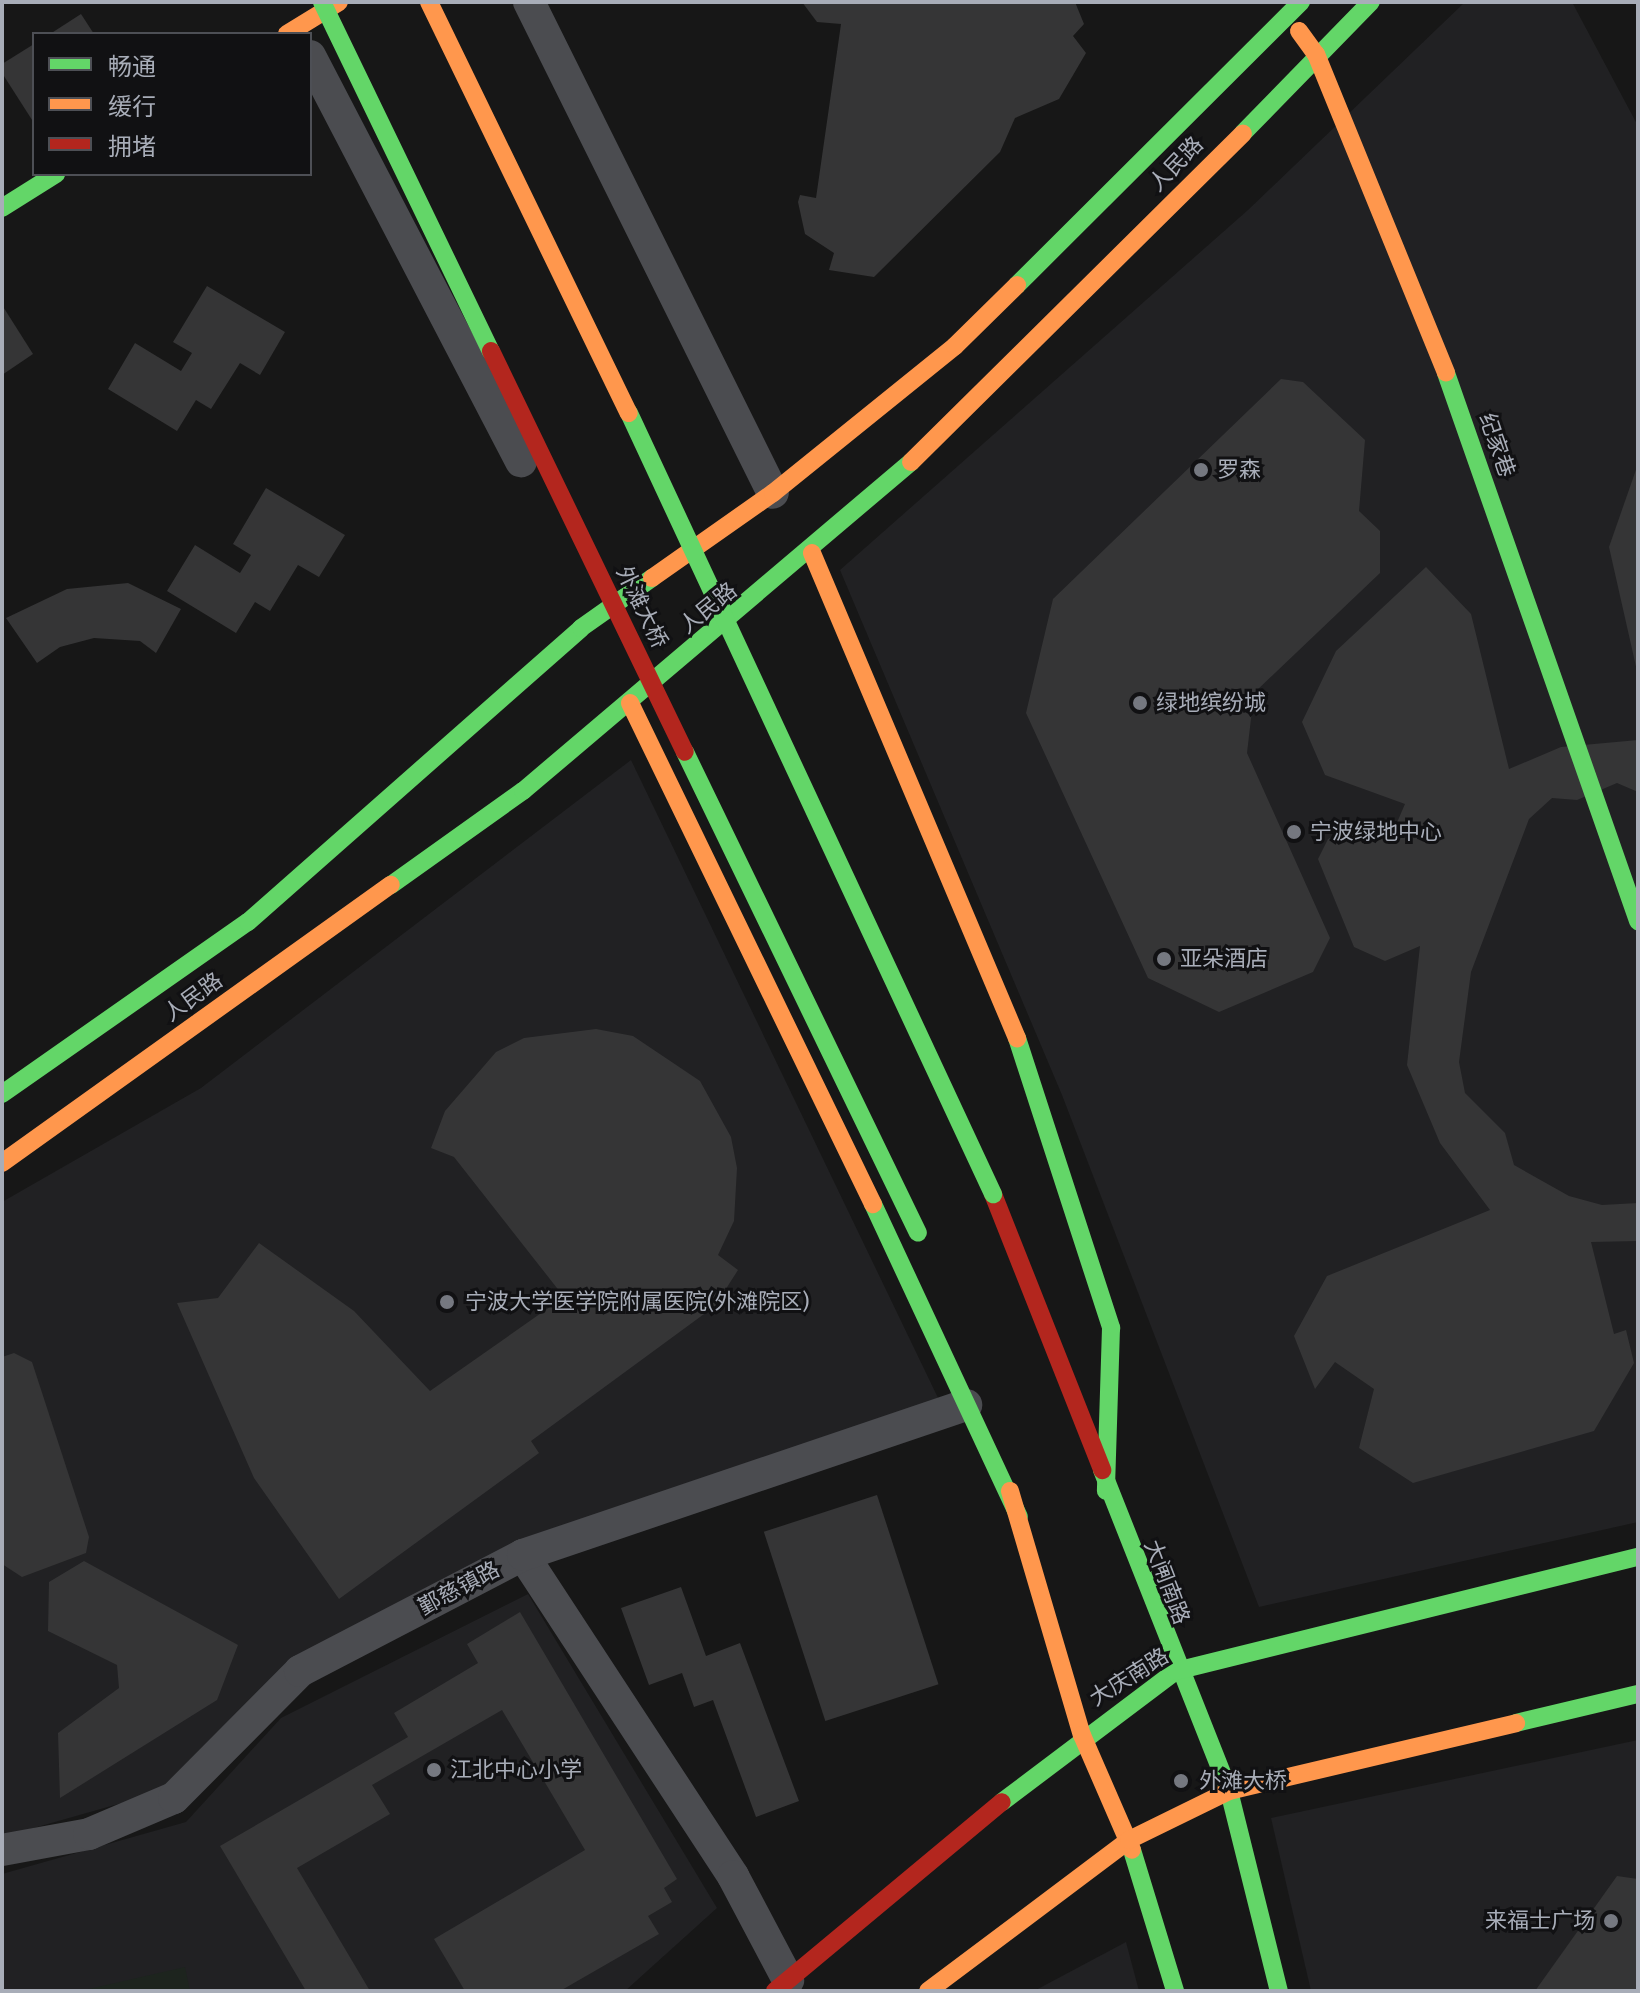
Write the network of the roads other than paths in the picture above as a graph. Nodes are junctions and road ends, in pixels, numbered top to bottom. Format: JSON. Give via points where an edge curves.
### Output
{"nodes":[{"id":1,"x":322,"y":2,"type":"edge"},
{"id":2,"x":339,"y":2,"type":"edge"},
{"id":3,"x":429,"y":2,"type":"edge"},
{"id":4,"x":529,"y":2,"type":"edge"},
{"id":5,"x":1371,"y":2,"type":"edge"},
{"id":6,"x":1288,"y":6,"type":"edge"},
{"id":7,"x":305,"y":32,"type":"edge"},
{"id":8,"x":1316,"y":54,"type":"junction"},
{"id":9,"x":312,"y":65,"type":"edge"},
{"id":10,"x":53,"y":176,"type":"edge"},
{"id":11,"x":2,"y":208,"type":"edge"},
{"id":12,"x":773,"y":493,"type":"junction"},
{"id":13,"x":812,"y":553,"type":"junction"},
{"id":14,"x":601,"y":613,"type":"junction"},
{"id":15,"x":630,"y":703,"type":"junction"},
{"id":16,"x":1638,"y":921,"type":"edge"},
{"id":17,"x":2,"y":1094,"type":"edge"},
{"id":18,"x":2,"y":1163,"type":"edge"},
{"id":19,"x":921,"y":1240,"type":"dead end"},
{"id":20,"x":939,"y":1293,"type":"dead end"},
{"id":21,"x":966,"y":1405,"type":"junction"},
{"id":22,"x":1106,"y":1491,"type":"junction"},
{"id":23,"x":1019,"y":1517,"type":"junction"},
{"id":24,"x":523,"y":1555,"type":"junction"},
{"id":25,"x":1638,"y":1557,"type":"edge"},
{"id":26,"x":1176,"y":1671,"type":"junction"},
{"id":27,"x":1638,"y":1694,"type":"edge"},
{"id":28,"x":1082,"y":1735,"type":"junction"},
{"id":29,"x":1229,"y":1791,"type":"junction"},
{"id":30,"x":1129,"y":1840,"type":"junction"},
{"id":31,"x":2,"y":1850,"type":"edge"},
{"id":32,"x":782,"y":1985,"type":"edge"},
{"id":33,"x":928,"y":1991,"type":"edge"},
{"id":34,"x":1175,"y":1991,"type":"edge"},
{"id":35,"x":1279,"y":1991,"type":"edge"}],
"edges":[{"from":1,"to":19,"type":"main road","name":"外滩大桥","bridge":true},
{"from":2,"to":7,"type":"main road"},
{"from":3,"to":22,"type":"main road","name":"大闸南路","bridge":true,"via":[[767,698],[993,1194]]},
{"from":4,"to":12,"type":"street"},
{"from":5,"to":8,"type":"main road","name":"人民路"},
{"from":6,"to":8,"type":"main road","name":"纪家巷"},
{"from":6,"to":12,"type":"main road","name":"人民路","via":[[955,346]]},
{"from":8,"to":13,"type":"main road","name":"人民路","via":[[1005,376]]},
{"from":8,"to":16,"type":"main road","name":"纪家巷","via":[[1440,355]]},
{"from":9,"to":14,"type":"street"},
{"from":10,"to":11,"type":"main road"},
{"from":12,"to":14,"type":"main road","name":"人民路"},
{"from":13,"to":15,"type":"main road","name":"人民路"},
{"from":13,"to":22,"type":"main road","via":[[1022,1051],[1111,1328]]},
{"from":14,"to":17,"type":"main road","name":"人民路","via":[[248,922]]},
{"from":15,"to":18,"type":"main road","name":"人民路","via":[[523,791]]},
{"from":15,"to":21,"type":"main road","via":[[730,898]]},
{"from":20,"to":23,"type":"main road"},
{"from":21,"to":23,"type":"main road"},
{"from":21,"to":24,"type":"street","name":"鄞慈镇路"},
{"from":22,"to":26,"type":"main road","name":"大闸南路"},
{"from":23,"to":28,"type":"main road"},
{"from":24,"to":31,"type":"street","name":"鄞慈镇路","via":[[300,1671],[174,1798],[89,1834]]},
{"from":24,"to":32,"type":"street","via":[[733,1876]]},
{"from":25,"to":26,"type":"main road","name":"大庆南路"},
{"from":26,"to":28,"type":"main road","name":"大庆南路"},
{"from":26,"to":29,"type":"main road","name":"大闸南路"},
{"from":27,"to":29,"type":"main road"},
{"from":28,"to":30,"type":"main road"},
{"from":28,"to":32,"type":"main road","name":"大庆南路"},
{"from":29,"to":30,"type":"main road"},
{"from":29,"to":35,"type":"main road","name":"大闸南路"},
{"from":30,"to":33,"type":"main road"},
{"from":30,"to":34,"type":"main road"}]}
